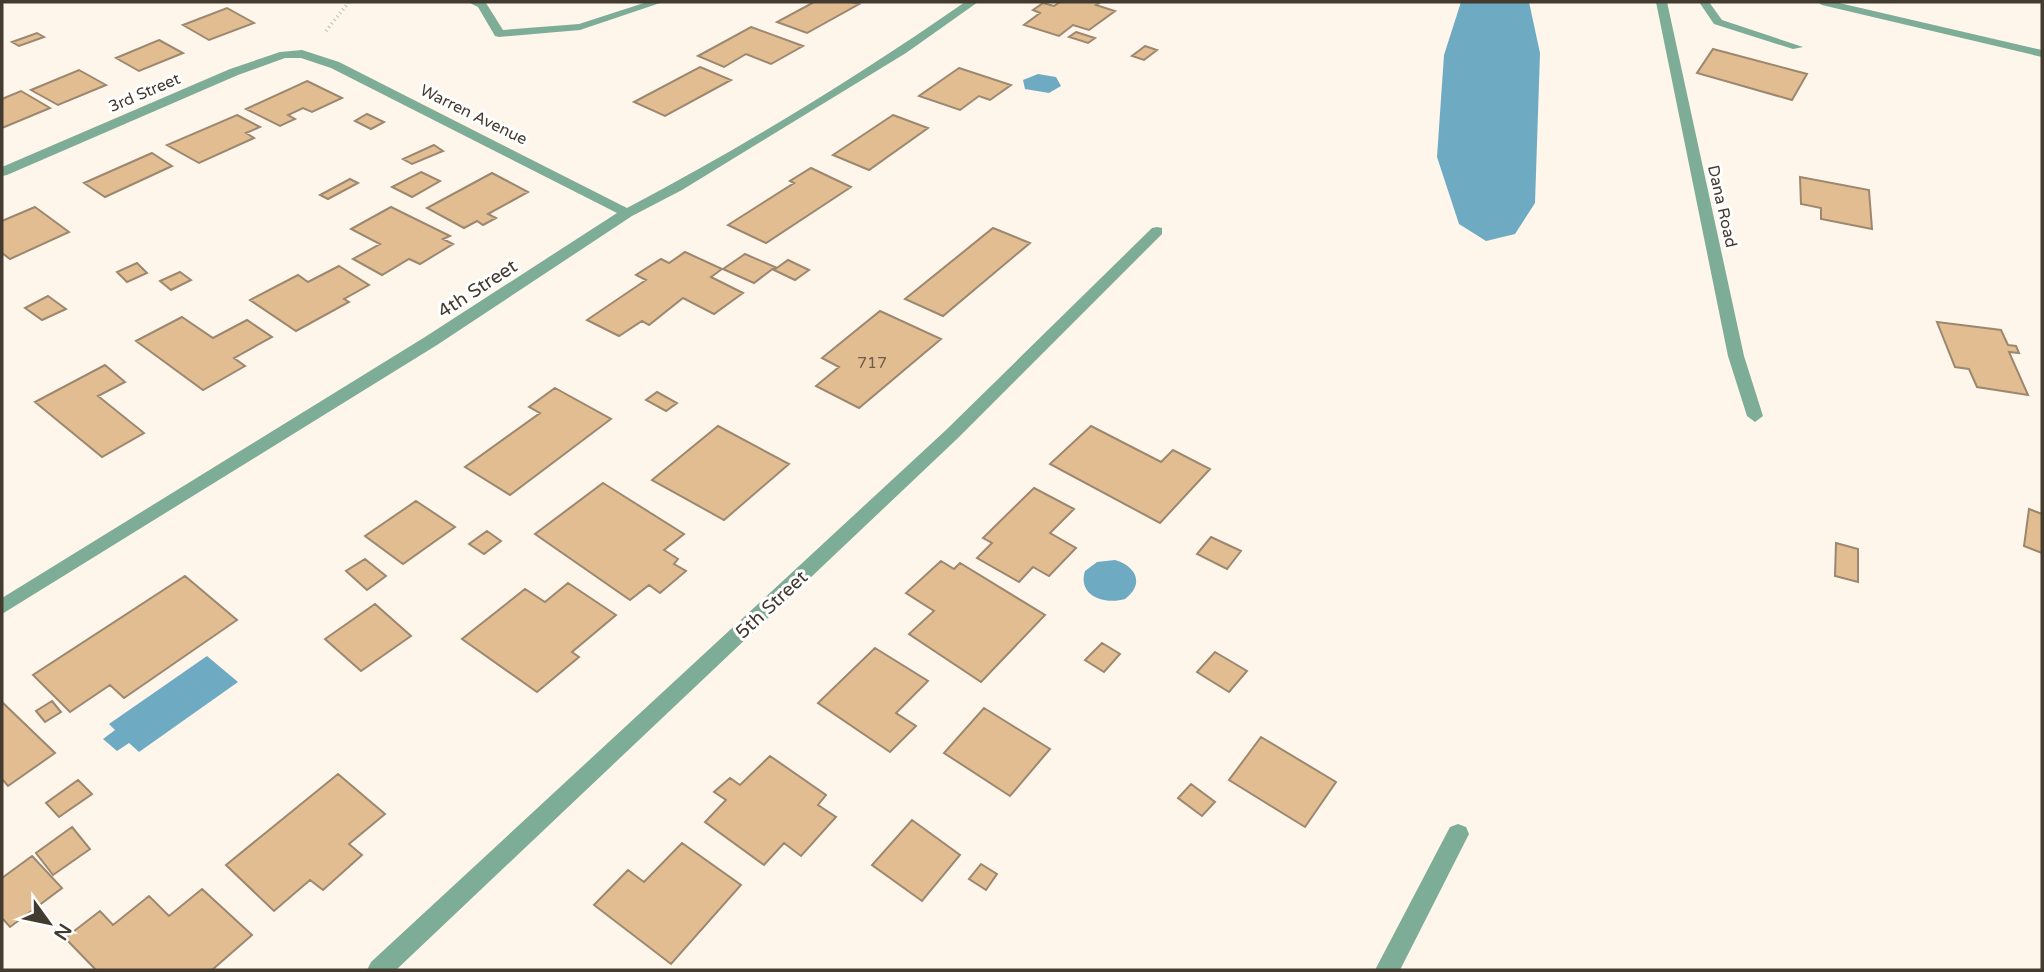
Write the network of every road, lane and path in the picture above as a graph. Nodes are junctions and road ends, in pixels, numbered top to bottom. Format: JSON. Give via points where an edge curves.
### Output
{"nodes":[{"id":1,"x":474,"y":2,"type":"edge"},
{"id":2,"x":631,"y":2,"type":"edge"},
{"id":3,"x":657,"y":2,"type":"edge"},
{"id":4,"x":972,"y":2,"type":"edge"},
{"id":5,"x":1661,"y":2,"type":"edge"},
{"id":6,"x":1704,"y":2,"type":"edge"},
{"id":7,"x":1822,"y":2,"type":"edge"},
{"id":8,"x":645,"y":7,"type":"junction"},
{"id":9,"x":1797,"y":47,"type":"dead end"},
{"id":10,"x":302,"y":54,"type":"joint"},
{"id":11,"x":2042,"y":54,"type":"edge"},
{"id":12,"x":2,"y":172,"type":"edge"},
{"id":13,"x":627,"y":213,"type":"junction"},
{"id":14,"x":1157,"y":231,"type":"dead end"},
{"id":15,"x":1755,"y":416,"type":"dead end"},
{"id":16,"x":2,"y":607,"type":"edge"},
{"id":17,"x":1458,"y":834,"type":"dead end"},
{"id":18,"x":379,"y":970,"type":"edge"},
{"id":19,"x":1387,"y":970,"type":"edge"}],
"edges":[{"from":1,"to":8,"type":"street","via":[[482,5],[499,34],[580,27]]},
{"from":2,"to":8,"type":"street"},
{"from":3,"to":8,"type":"street"},
{"from":4,"to":13,"type":"street","name":"4th Street","via":[[902,51]]},
{"from":5,"to":15,"type":"street","name":"Dana Road","via":[[1736,356]]},
{"from":6,"to":9,"type":"street","via":[[1718,22]]},
{"from":7,"to":11,"type":"street","via":[[1893,14]]},
{"from":10,"to":12,"type":"street","name":"3rd Street","via":[[241,69]]},
{"from":10,"to":13,"type":"street","name":"Warren Avenue","via":[[335,65]]},
{"from":13,"to":16,"type":"street","name":"4th Street","via":[[431,341]]},
{"from":14,"to":18,"type":"street","name":"5th Street","via":[[952,434]]},
{"from":17,"to":19,"type":"street"}]}
